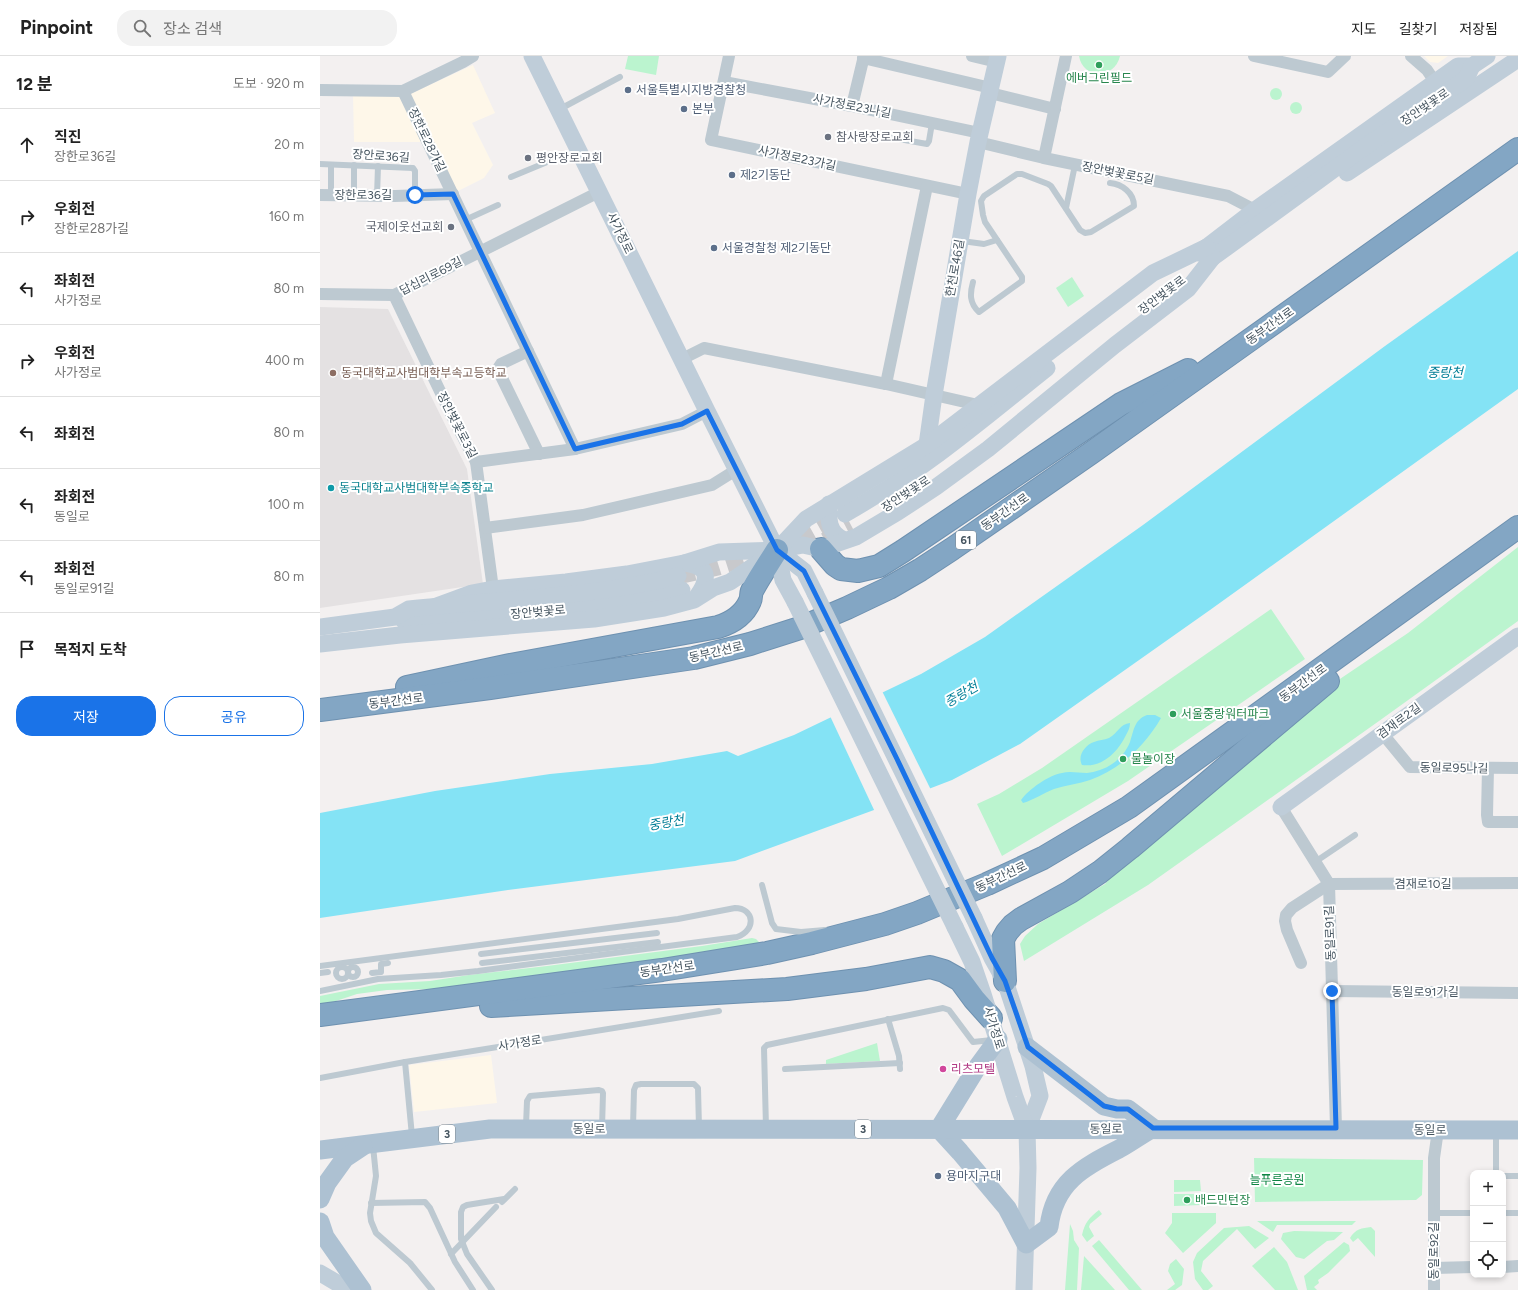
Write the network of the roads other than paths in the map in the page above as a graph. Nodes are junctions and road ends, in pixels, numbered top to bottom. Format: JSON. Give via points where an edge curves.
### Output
{"nodes":[{"id":1,"x":473,"y":56,"type":"edge"},
{"id":2,"x":532,"y":56,"type":"edge"},
{"id":3,"x":729,"y":56,"type":"edge"},
{"id":4,"x":972,"y":56,"type":"edge"},
{"id":5,"x":1065,"y":56,"type":"edge"},
{"id":6,"x":1254,"y":56,"type":"edge"},
{"id":7,"x":1345,"y":56,"type":"edge"},
{"id":8,"x":1411,"y":56,"type":"edge"},
{"id":9,"x":1487,"y":56,"type":"edge"},
{"id":10,"x":864,"y":57,"type":"edge"},
{"id":11,"x":998,"y":59,"type":"edge"},
{"id":12,"x":1518,"y":59,"type":"edge"},
{"id":13,"x":1472,"y":66,"type":"junction"},
{"id":14,"x":620,"y":77,"type":"dead end"},
{"id":15,"x":724,"y":82,"type":"junction"},
{"id":16,"x":1435,"y":82,"type":"junction"},
{"id":17,"x":320,"y":90,"type":"edge"},
{"id":18,"x":991,"y":90,"type":"junction"},
{"id":19,"x":403,"y":91,"type":"junction"},
{"id":20,"x":852,"y":106,"type":"junction"},
{"id":21,"x":1055,"y":109,"type":"junction"},
{"id":22,"x":559,"y":110,"type":"junction"},
{"id":23,"x":932,"y":123,"type":"junction"},
{"id":24,"x":888,"y":137,"type":"dead end"},
{"id":25,"x":979,"y":137,"type":"junction"},
{"id":26,"x":1518,"y":149,"type":"edge"},
{"id":27,"x":1044,"y":158,"type":"junction"},
{"id":28,"x":552,"y":160,"type":"dead end"},
{"id":29,"x":320,"y":164,"type":"edge"},
{"id":30,"x":331,"y":164,"type":"junction"},
{"id":31,"x":1075,"y":164,"type":"junction"},
{"id":32,"x":354,"y":165,"type":"junction"},
{"id":33,"x":378,"y":166,"type":"junction"},
{"id":34,"x":511,"y":177,"type":"dead end"},
{"id":35,"x":1110,"y":183,"type":"dead end"},
{"id":36,"x":927,"y":186,"type":"junction"},
{"id":37,"x":599,"y":192,"type":"junction"},
{"id":38,"x":453,"y":194,"type":"junction"},
{"id":39,"x":968,"y":194,"type":"junction"},
{"id":40,"x":326,"y":195,"type":"edge"},
{"id":41,"x":415,"y":195,"type":"junction"},
{"id":42,"x":354,"y":196,"type":"junction"},
{"id":43,"x":378,"y":196,"type":"junction"},
{"id":44,"x":498,"y":205,"type":"dead end"},
{"id":45,"x":1066,"y":208,"type":"junction"},
{"id":46,"x":1260,"y":215,"type":"junction"},
{"id":47,"x":465,"y":220,"type":"junction"},
{"id":48,"x":960,"y":240,"type":"junction"},
{"id":49,"x":997,"y":240,"type":"junction"},
{"id":50,"x":480,"y":251,"type":"junction"},
{"id":51,"x":1210,"y":252,"type":"junction"},
{"id":52,"x":973,"y":282,"type":"dead end"},
{"id":53,"x":320,"y":294,"type":"edge"},
{"id":54,"x":394,"y":295,"type":"junction"},
{"id":55,"x":1250,"y":340,"type":"junction"},
{"id":56,"x":528,"y":351,"type":"junction"},
{"id":57,"x":682,"y":359,"type":"junction"},
{"id":58,"x":886,"y":384,"type":"junction"},
{"id":59,"x":934,"y":395,"type":"junction"},
{"id":60,"x":978,"y":406,"type":"junction"},
{"id":61,"x":707,"y":411,"type":"junction"},
{"id":62,"x":928,"y":445,"type":"junction"},
{"id":63,"x":575,"y":449,"type":"junction"},
{"id":64,"x":539,"y":454,"type":"junction"},
{"id":65,"x":476,"y":462,"type":"junction"},
{"id":66,"x":736,"y":470,"type":"junction"},
{"id":67,"x":829,"y":504,"type":"junction"},
{"id":68,"x":847,"y":527,"type":"junction"},
{"id":69,"x":1518,"y":527,"type":"edge"},
{"id":70,"x":485,"y":528,"type":"junction"},
{"id":71,"x":821,"y":549,"type":"junction"},
{"id":72,"x":777,"y":550,"type":"junction"},
{"id":73,"x":684,"y":582,"type":"junction"},
{"id":74,"x":493,"y":589,"type":"junction"},
{"id":75,"x":434,"y":606,"type":"junction"},
{"id":76,"x":1397,"y":615,"type":"junction"},
{"id":77,"x":395,"y":617,"type":"junction"},
{"id":78,"x":320,"y":627,"type":"edge"},
{"id":79,"x":1518,"y":636,"type":"edge"},
{"id":80,"x":320,"y":644,"type":"edge"},
{"id":81,"x":346,"y":707,"type":"junction"},
{"id":82,"x":320,"y":710,"type":"edge"},
{"id":83,"x":1382,"y":733,"type":"junction"},
{"id":84,"x":1488,"y":768,"type":"junction"},
{"id":85,"x":1518,"y":768,"type":"edge"},
{"id":86,"x":1281,"y":807,"type":"joint"},
{"id":87,"x":1518,"y":822,"type":"edge"},
{"id":88,"x":1355,"y":835,"type":"dead end"},
{"id":89,"x":1315,"y":862,"type":"junction"},
{"id":90,"x":1518,"y":883,"type":"edge"},
{"id":91,"x":1329,"y":884,"type":"junction"},
{"id":92,"x":762,"y":885,"type":"dead end"},
{"id":93,"x":657,"y":933,"type":"dead end"},
{"id":94,"x":841,"y":936,"type":"junction"},
{"id":95,"x":658,"y":942,"type":"dead end"},
{"id":96,"x":625,"y":949,"type":"junction"},
{"id":97,"x":481,"y":954,"type":"dead end"},
{"id":98,"x":518,"y":959,"type":"junction"},
{"id":99,"x":388,"y":963,"type":"dead end"},
{"id":100,"x":482,"y":963,"type":"dead end"},
{"id":101,"x":1301,"y":963,"type":"dead end"},
{"id":102,"x":320,"y":966,"type":"edge"},
{"id":103,"x":519,"y":966,"type":"junction"},
{"id":104,"x":361,"y":970,"type":"dead end"},
{"id":105,"x":328,"y":972,"type":"dead end"},
{"id":106,"x":348,"y":972,"type":"dead end"},
{"id":107,"x":320,"y":973,"type":"edge"},
{"id":108,"x":372,"y":973,"type":"dead end"},
{"id":109,"x":1005,"y":981,"type":"junction"},
{"id":110,"x":320,"y":991,"type":"edge"},
{"id":111,"x":1332,"y":991,"type":"junction"},
{"id":112,"x":1518,"y":993,"type":"edge"},
{"id":113,"x":402,"y":1004,"type":"junction"},
{"id":114,"x":720,"y":1011,"type":"dead end"},
{"id":115,"x":320,"y":1015,"type":"edge"},
{"id":116,"x":991,"y":1018,"type":"junction"},
{"id":117,"x":888,"y":1019,"type":"junction"},
{"id":118,"x":998,"y":1039,"type":"junction"},
{"id":119,"x":1028,"y":1047,"type":"junction"},
{"id":120,"x":405,"y":1062,"type":"junction"},
{"id":121,"x":785,"y":1069,"type":"dead end"},
{"id":122,"x":320,"y":1078,"type":"edge"},
{"id":123,"x":1153,"y":1128,"type":"junction"},
{"id":124,"x":1336,"y":1128,"type":"junction"},
{"id":125,"x":526,"y":1129,"type":"junction"},
{"id":126,"x":602,"y":1129,"type":"junction"},
{"id":127,"x":633,"y":1129,"type":"junction"},
{"id":128,"x":699,"y":1129,"type":"junction"},
{"id":129,"x":766,"y":1129,"type":"junction"},
{"id":130,"x":939,"y":1129,"type":"junction"},
{"id":131,"x":1027,"y":1130,"type":"junction"},
{"id":132,"x":1438,"y":1130,"type":"junction"},
{"id":133,"x":1496,"y":1130,"type":"junction"},
{"id":134,"x":1518,"y":1130,"type":"edge"},
{"id":135,"x":412,"y":1138,"type":"junction"},
{"id":136,"x":370,"y":1143,"type":"junction"},
{"id":137,"x":320,"y":1150,"type":"edge"},
{"id":138,"x":1496,"y":1170,"type":"edge"},
{"id":139,"x":1506,"y":1176,"type":"edge"},
{"id":140,"x":1518,"y":1176,"type":"edge"},
{"id":141,"x":515,"y":1189,"type":"dead end"},
{"id":142,"x":504,"y":1199,"type":"junction"},
{"id":143,"x":320,"y":1200,"type":"edge"},
{"id":144,"x":371,"y":1203,"type":"junction"},
{"id":145,"x":1434,"y":1213,"type":"junction"},
{"id":146,"x":1470,"y":1213,"type":"edge"},
{"id":147,"x":1506,"y":1213,"type":"edge"},
{"id":148,"x":1518,"y":1213,"type":"edge"},
{"id":149,"x":320,"y":1222,"type":"edge"},
{"id":150,"x":1026,"y":1244,"type":"junction"},
{"id":151,"x":451,"y":1254,"type":"junction"},
{"id":152,"x":1506,"y":1266,"type":"edge"},
{"id":153,"x":1518,"y":1266,"type":"edge"},
{"id":154,"x":1470,"y":1267,"type":"edge"},
{"id":155,"x":1434,"y":1268,"type":"junction"},
{"id":156,"x":320,"y":1273,"type":"edge"},
{"id":157,"x":350,"y":1289,"type":"edge"},
{"id":158,"x":432,"y":1290,"type":"edge"},
{"id":159,"x":473,"y":1290,"type":"edge"},
{"id":160,"x":492,"y":1290,"type":"edge"},
{"id":161,"x":1024,"y":1290,"type":"edge"},
{"id":162,"x":1434,"y":1290,"type":"edge"}],
"edges":[{"from":1,"to":19,"type":"street"},
{"from":2,"to":22,"type":"main road","name":"사가정로"},
{"from":3,"to":15,"type":"street","name":"사가정로23가길"},
{"from":4,"to":11,"type":"street","name":"한천로46길"},
{"from":5,"to":21,"type":"street"},
{"from":6,"to":7,"type":"street","via":[[1328,72]]},
{"from":8,"to":16,"type":"street","via":[[1427,70]]},
{"from":9,"to":13,"type":"main road","name":"장안벚꽃로"},
{"from":10,"to":18,"type":"street"},
{"from":10,"to":20,"type":"street"},
{"from":11,"to":18,"type":"main road","name":"한천로46길"},
{"from":12,"to":46,"type":"main road","via":[[1290,211]]},
{"from":13,"to":16,"type":"main road","name":"장안벚꽃로","via":[[1458,66]]},
{"from":13,"to":46,"type":"main road","name":"장안벚꽃로","via":[[1466,79]]},
{"from":14,"to":22,"type":"lane"},
{"from":15,"to":20,"type":"street","name":"사가정로23나길"},
{"from":15,"to":36,"type":"street","name":"사가정로23가길","via":[[711,140]]},
{"from":16,"to":46,"type":"main road","name":"장안벚꽃로"},
{"from":17,"to":19,"type":"street"},
{"from":18,"to":21,"type":"street"},
{"from":18,"to":25,"type":"main road","name":"한천로46길"},
{"from":19,"to":38,"type":"street","name":"장한로28가길"},
{"from":20,"to":23,"type":"street","name":"사가정로23나길"},
{"from":21,"to":27,"type":"street"},
{"from":22,"to":37,"type":"main road","name":"사가정로"},
{"from":23,"to":24,"type":"lane","via":[[927,144]]},
{"from":23,"to":25,"type":"street","name":"사가정로23나길"},
{"from":25,"to":27,"type":"street","name":"장안벚꽃로5길"},
{"from":25,"to":39,"type":"main road","name":"한천로46길"},
{"from":26,"to":55,"type":"highway","name":"동부간선로","number":"61"},
{"from":27,"to":31,"type":"street","name":"장안벚꽃로5길"},
{"from":28,"to":34,"type":"lane"},
{"from":29,"to":30,"type":"lane","name":"장안로36길"},
{"from":30,"to":32,"type":"lane","name":"장안로36길"},
{"from":30,"to":40,"type":"lane"},
{"from":31,"to":45,"type":"lane"},
{"from":31,"to":46,"type":"street","name":"장안벚꽃로5길","via":[[1228,196]]},
{"from":32,"to":33,"type":"lane","name":"장안로36길"},
{"from":32,"to":42,"type":"lane"},
{"from":33,"to":41,"type":"lane","name":"장안로36길","via":[[415,169]]},
{"from":33,"to":43,"type":"lane"},
{"from":35,"to":45,"type":"lane","via":[[1125,188],[1134,202],[1132,208],[1087,233],[1080,230]]},
{"from":36,"to":39,"type":"street","name":"사가정로23가길"},
{"from":36,"to":58,"type":"street"},
{"from":37,"to":50,"type":"street","name":"답십리로69길"},
{"from":37,"to":57,"type":"main road","name":"사가정로"},
{"from":38,"to":41,"type":"street","name":"장한로36길"},
{"from":38,"to":47,"type":"street","name":"장한로28가길"},
{"from":39,"to":48,"type":"main road","name":"한천로46길"},
{"from":40,"to":42,"type":"street","name":"장한로36길"},
{"from":41,"to":43,"type":"street","name":"장한로36길"},
{"from":42,"to":43,"type":"street","name":"장한로36길"},
{"from":44,"to":47,"type":"lane"},
{"from":45,"to":49,"type":"lane","via":[[1050,185],[1022,174],[1014,175],[982,199],[983,218]]},
{"from":46,"to":51,"type":"main road","name":"장안벚꽃로"},
{"from":47,"to":50,"type":"street","name":"장한로28가길"},
{"from":48,"to":49,"type":"lane","via":[[984,244]]},
{"from":48,"to":59,"type":"main road","name":"한천로46길"},
{"from":49,"to":52,"type":"lane","via":[[1022,277],[1022,281],[978,312],[971,300]]},
{"from":50,"to":54,"type":"street","name":"답십리로69길"},
{"from":50,"to":56,"type":"street","name":"장한로28가길"},
{"from":51,"to":60,"type":"main road","via":[[1153,273]]},
{"from":51,"to":68,"type":"main road","name":"장안벚꽃로","via":[[1123,308],[888,490]]},
{"from":51,"to":68,"type":"main road","via":[[1188,290],[1115,345],[988,449],[936,487],[856,537]]},
{"from":53,"to":54,"type":"street","name":"답십리로69길"},
{"from":54,"to":65,"type":"street","name":"장안벚꽃로3길"},
{"from":55,"to":71,"type":"highway","via":[[1121,404],[879,566],[858,571],[841,568]]},
{"from":55,"to":81,"type":"highway","name":"동부간선로","number":"61","via":[[920,570],[889,588],[800,628],[694,658]]},
{"from":56,"to":63,"type":"street","name":"장한로28가길"},
{"from":56,"to":64,"type":"street","via":[[501,364],[499,368]]},
{"from":57,"to":58,"type":"street","via":[[704,348]]},
{"from":57,"to":61,"type":"main road","name":"사가정로"},
{"from":58,"to":59,"type":"street"},
{"from":59,"to":60,"type":"street"},
{"from":59,"to":62,"type":"main road","name":"한천로46길"},
{"from":60,"to":62,"type":"main road"},
{"from":61,"to":63,"type":"street","via":[[682,424]]},
{"from":61,"to":66,"type":"main road","name":"사가정로"},
{"from":62,"to":67,"type":"main road"},
{"from":63,"to":64,"type":"street"},
{"from":64,"to":65,"type":"street"},
{"from":65,"to":70,"type":"street","name":"장안벚꽃로3길"},
{"from":66,"to":70,"type":"street","via":[[712,485],[583,515]]},
{"from":66,"to":72,"type":"main road","name":"사가정로"},
{"from":67,"to":68,"type":"main road","via":[[828,520],[836,536]]},
{"from":67,"to":72,"type":"main road","via":[[806,519]]},
{"from":68,"to":71,"type":"main road"},
{"from":69,"to":76,"type":"highway","name":"동부간선로"},
{"from":70,"to":74,"type":"street","name":"장안벚꽃로3길"},
{"from":71,"to":72,"type":"main road","via":[[803,545]]},
{"from":72,"to":73,"type":"main road","via":[[720,552]]},
{"from":72,"to":73,"type":"main road","via":[[730,582],[713,588]]},
{"from":72,"to":81,"type":"highway","via":[[751,592],[750,602],[746,608],[735,620],[727,624],[413,684]]},
{"from":72,"to":109,"type":"main road","name":"사가정로","bridge":true,"via":[[804,571]]},
{"from":72,"to":116,"type":"main road","name":"사가정로","bridge":true,"via":[[783,580],[972,962]]},
{"from":73,"to":74,"type":"main road","via":[[612,576]]},
{"from":73,"to":75,"type":"main road","name":"장안벚꽃로"},
{"from":73,"to":77,"type":"main road","name":"장안벚꽃로","via":[[614,604],[552,612],[411,623]]},
{"from":73,"to":80,"type":"main road","via":[[664,608],[594,619]]},
{"from":74,"to":75,"type":"main road"},
{"from":75,"to":77,"type":"main road","name":"장안벚꽃로","via":[[409,610]]},
{"from":76,"to":94,"type":"highway","name":"동부간선로","via":[[1165,782],[1086,834],[1043,858],[987,884],[917,913]]},
{"from":76,"to":109,"type":"highway","via":[[1356,656],[1130,848],[1070,892],[1013,925],[1003,939]]},
{"from":77,"to":78,"type":"main road","name":"장안벚꽃로"},
{"from":79,"to":83,"type":"main road","name":"겸재로2길"},
{"from":81,"to":82,"type":"highway","name":"동부간선로","number":"61"},
{"from":83,"to":84,"type":"street","name":"동일로95나길","via":[[1410,767]]},
{"from":83,"to":86,"type":"main road","name":"겸재로2길"},
{"from":84,"to":85,"type":"street","name":"동일로95나길"},
{"from":84,"to":87,"type":"street","via":[[1488,822]]},
{"from":86,"to":89,"type":"street"},
{"from":88,"to":89,"type":"lane"},
{"from":89,"to":91,"type":"street"},
{"from":90,"to":91,"type":"street","name":"겸재로10길"},
{"from":91,"to":101,"type":"street","via":[[1286,914],[1287,930]]},
{"from":91,"to":111,"type":"street","name":"동일로91길"},
{"from":92,"to":94,"type":"lane","via":[[776,929],[801,932],[823,930]]},
{"from":93,"to":97,"type":"lane"},
{"from":94,"to":113,"type":"highway","name":"동부간선로","via":[[720,961]]},
{"from":95,"to":96,"type":"lane"},
{"from":96,"to":98,"type":"lane"},
{"from":96,"to":102,"type":"lane","via":[[737,937],[750,928],[750,917],[743,909],[735,908],[678,918]]},
{"from":96,"to":103,"type":"lane"},
{"from":98,"to":100,"type":"lane"},
{"from":98,"to":103,"type":"lane"},
{"from":99,"to":108,"type":"lane","via":[[381,964],[381,972]]},
{"from":103,"to":110,"type":"lane","via":[[378,979]]},
{"from":104,"to":106,"type":"lane","via":[[354,977]]},
{"from":105,"to":107,"type":"lane"},
{"from":109,"to":119,"type":"main road","name":"사가정로"},
{"from":111,"to":112,"type":"street","name":"동일로91가길"},
{"from":111,"to":124,"type":"street","name":"동일로91길"},
{"from":113,"to":115,"type":"highway","name":"동부간선로"},
{"from":113,"to":116,"type":"highway","via":[[471,1008],[787,989],[866,979],[930,967],[944,970],[960,980]]},
{"from":114,"to":120,"type":"lane","name":"사가정로"},
{"from":116,"to":118,"type":"main road","name":"사가정로"},
{"from":117,"to":118,"type":"lane","via":[[944,1008],[949,1010],[973,1042]]},
{"from":117,"to":121,"type":"lane","via":[[900,1066]]},
{"from":117,"to":129,"type":"lane","via":[[765,1046]]},
{"from":118,"to":130,"type":"main road"},
{"from":118,"to":131,"type":"main road","name":"사가정로"},
{"from":119,"to":123,"type":"main road","via":[[1104,1106],[1128,1109]]},
{"from":119,"to":131,"type":"main road","name":"사가정로","via":[[1040,1096]]},
{"from":120,"to":122,"type":"lane","name":"사가정로"},
{"from":120,"to":135,"type":"lane"},
{"from":123,"to":124,"type":"main road","name":"동일로","number":"3"},
{"from":123,"to":131,"type":"main road","name":"동일로","number":"3"},
{"from":123,"to":150,"type":"main road","via":[[1079,1172],[1054,1202],[1049,1227]]},
{"from":124,"to":132,"type":"main road","name":"동일로","number":"3"},
{"from":125,"to":126,"type":"main road","name":"동일로","number":"3"},
{"from":125,"to":126,"type":"lane","via":[[527,1101],[530,1096],[598,1090],[603,1093]]},
{"from":125,"to":135,"type":"main road","name":"동일로","number":"3","via":[[490,1129]]},
{"from":126,"to":127,"type":"main road","name":"동일로","number":"3"},
{"from":127,"to":128,"type":"main road","name":"동일로","number":"3"},
{"from":127,"to":128,"type":"lane","via":[[636,1085],[694,1084],[698,1088]]},
{"from":128,"to":129,"type":"main road","name":"동일로","number":"3"},
{"from":129,"to":130,"type":"main road","name":"동일로","number":"3"},
{"from":130,"to":131,"type":"main road","name":"동일로","number":"3"},
{"from":130,"to":150,"type":"main road","via":[[1007,1208]]},
{"from":131,"to":150,"type":"main road","name":"사가정로"},
{"from":132,"to":133,"type":"main road","name":"동일로","number":"3"},
{"from":132,"to":145,"type":"street","name":"동일로92길","via":[[1434,1158]]},
{"from":133,"to":134,"type":"main road","name":"동일로","number":"3"},
{"from":133,"to":138,"type":"lane"},
{"from":135,"to":136,"type":"main road","name":"동일로","number":"3"},
{"from":136,"to":137,"type":"main road","name":"동일로","number":"3"},
{"from":136,"to":143,"type":"main road","via":[[344,1158],[329,1179]]},
{"from":136,"to":144,"type":"lane","via":[[376,1176]]},
{"from":139,"to":140,"type":"lane"},
{"from":141,"to":142,"type":"lane"},
{"from":142,"to":151,"type":"lane","bridge":true},
{"from":142,"to":160,"type":"lane","via":[[467,1205],[461,1212],[461,1239],[464,1248]]},
{"from":144,"to":151,"type":"lane","via":[[425,1202]]},
{"from":144,"to":158,"type":"lane","via":[[371,1221],[376,1232],[410,1263]]},
{"from":145,"to":146,"type":"lane","name":"동일로92길"},
{"from":145,"to":155,"type":"street","name":"동일로92길"},
{"from":147,"to":148,"type":"lane"},
{"from":149,"to":157,"type":"main road"},
{"from":150,"to":161,"type":"main road","name":"사가정로"},
{"from":151,"to":159,"type":"lane"},
{"from":152,"to":153,"type":"street"},
{"from":154,"to":155,"type":"street"},
{"from":155,"to":162,"type":"street","name":"동일로92길"},
{"from":156,"to":157,"type":"main road"}]}
